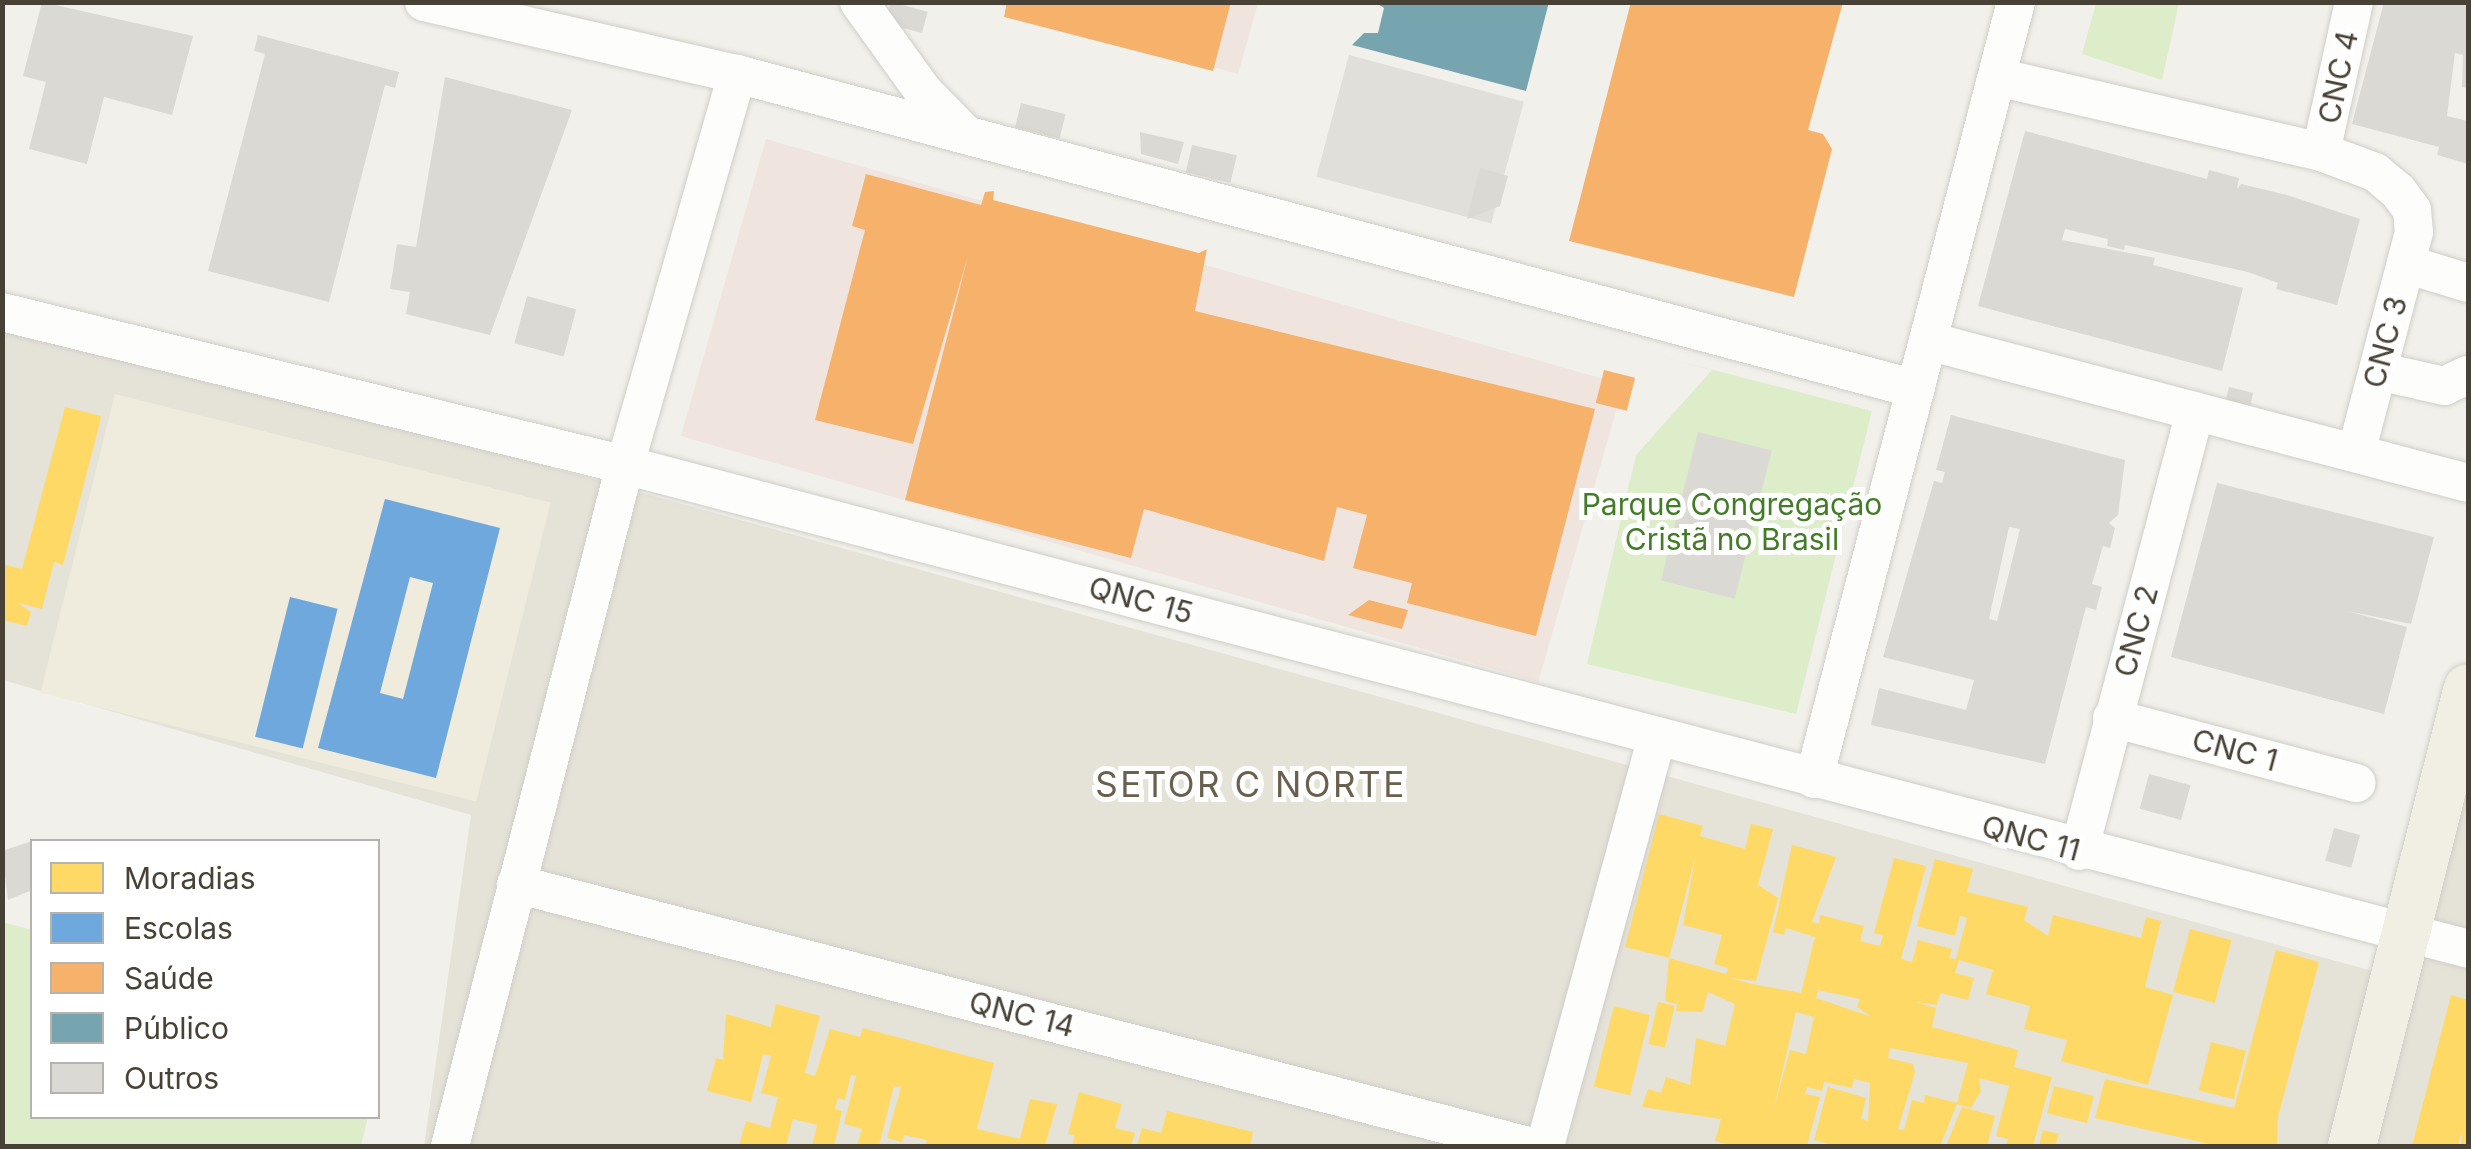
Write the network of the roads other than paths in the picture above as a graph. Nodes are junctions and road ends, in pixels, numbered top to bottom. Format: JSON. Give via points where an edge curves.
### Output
{"nodes":[{"id":1,"x":859,"y":2,"type":"edge"},
{"id":2,"x":2016,"y":2,"type":"edge"},
{"id":3,"x":2354,"y":2,"type":"edge"},
{"id":4,"x":429,"y":3,"type":"edge"},
{"id":5,"x":738,"y":74,"type":"junction"},
{"id":6,"x":1997,"y":77,"type":"junction"},
{"id":7,"x":969,"y":138,"type":"junction"},
{"id":8,"x":2322,"y":152,"type":"junction"},
{"id":9,"x":2410,"y":248,"type":"junction"},
{"id":10,"x":2468,"y":284,"type":"edge"},
{"id":11,"x":2,"y":312,"type":"edge"},
{"id":12,"x":1928,"y":341,"type":"junction"},
{"id":13,"x":2378,"y":371,"type":"junction"},
{"id":14,"x":2468,"y":375,"type":"edge"},
{"id":15,"x":1916,"y":388,"type":"junction"},
{"id":16,"x":2194,"y":411,"type":"junction"},
{"id":17,"x":2356,"y":453,"type":"junction"},
{"id":18,"x":625,"y":465,"type":"junction"},
{"id":19,"x":2468,"y":483,"type":"edge"},
{"id":20,"x":2468,"y":688,"type":"edge"},
{"id":21,"x":2112,"y":718,"type":"junction"},
{"id":22,"x":1657,"y":736,"type":"junction"},
{"id":23,"x":1814,"y":778,"type":"junction"},
{"id":24,"x":2358,"y":783,"type":"dead end"},
{"id":25,"x":2079,"y":851,"type":"junction"},
{"id":26,"x":516,"y":884,"type":"junction"},
{"id":27,"x":2406,"y":933,"type":"junction"},
{"id":28,"x":2468,"y":949,"type":"edge"},
{"id":29,"x":450,"y":1146,"type":"edge"},
{"id":30,"x":1528,"y":1146,"type":"edge"},
{"id":31,"x":1545,"y":1146,"type":"edge"},
{"id":32,"x":2352,"y":1146,"type":"edge"}],
"edges":[{"from":1,"to":7,"type":"street","via":[[923,90]]},
{"from":2,"to":6,"type":"street"},
{"from":3,"to":8,"type":"street","name":"CNC 4"},
{"from":4,"to":5,"type":"street"},
{"from":5,"to":7,"type":"street"},
{"from":5,"to":18,"type":"street"},
{"from":6,"to":8,"type":"street"},
{"from":6,"to":12,"type":"street"},
{"from":7,"to":15,"type":"street"},
{"from":8,"to":9,"type":"street","via":[[2374,172],[2398,191],[2412,210]]},
{"from":9,"to":10,"type":"street"},
{"from":9,"to":13,"type":"street","name":"CNC 3"},
{"from":11,"to":18,"type":"street","name":"QNC 15"},
{"from":12,"to":15,"type":"street"},
{"from":12,"to":16,"type":"street"},
{"from":13,"to":14,"type":"street","via":[[2444,386]]},
{"from":13,"to":17,"type":"street","name":"CNC 3"},
{"from":15,"to":23,"type":"street"},
{"from":16,"to":17,"type":"street"},
{"from":16,"to":21,"type":"street","name":"CNC 2"},
{"from":17,"to":19,"type":"street"},
{"from":18,"to":22,"type":"street","name":"QNC 15"},
{"from":18,"to":26,"type":"street"},
{"from":20,"to":27,"type":"main road"},
{"from":21,"to":24,"type":"street","name":"CNC 1"},
{"from":21,"to":25,"type":"street","name":"CNC 2"},
{"from":22,"to":23,"type":"street","name":"QNC 11"},
{"from":22,"to":31,"type":"street"},
{"from":23,"to":25,"type":"street","name":"QNC 11"},
{"from":25,"to":27,"type":"street","name":"QNC 11"},
{"from":26,"to":29,"type":"street"},
{"from":26,"to":30,"type":"street","name":"QNC 14"},
{"from":27,"to":28,"type":"street","name":"QNC 11"},
{"from":27,"to":32,"type":"main road"}]}
